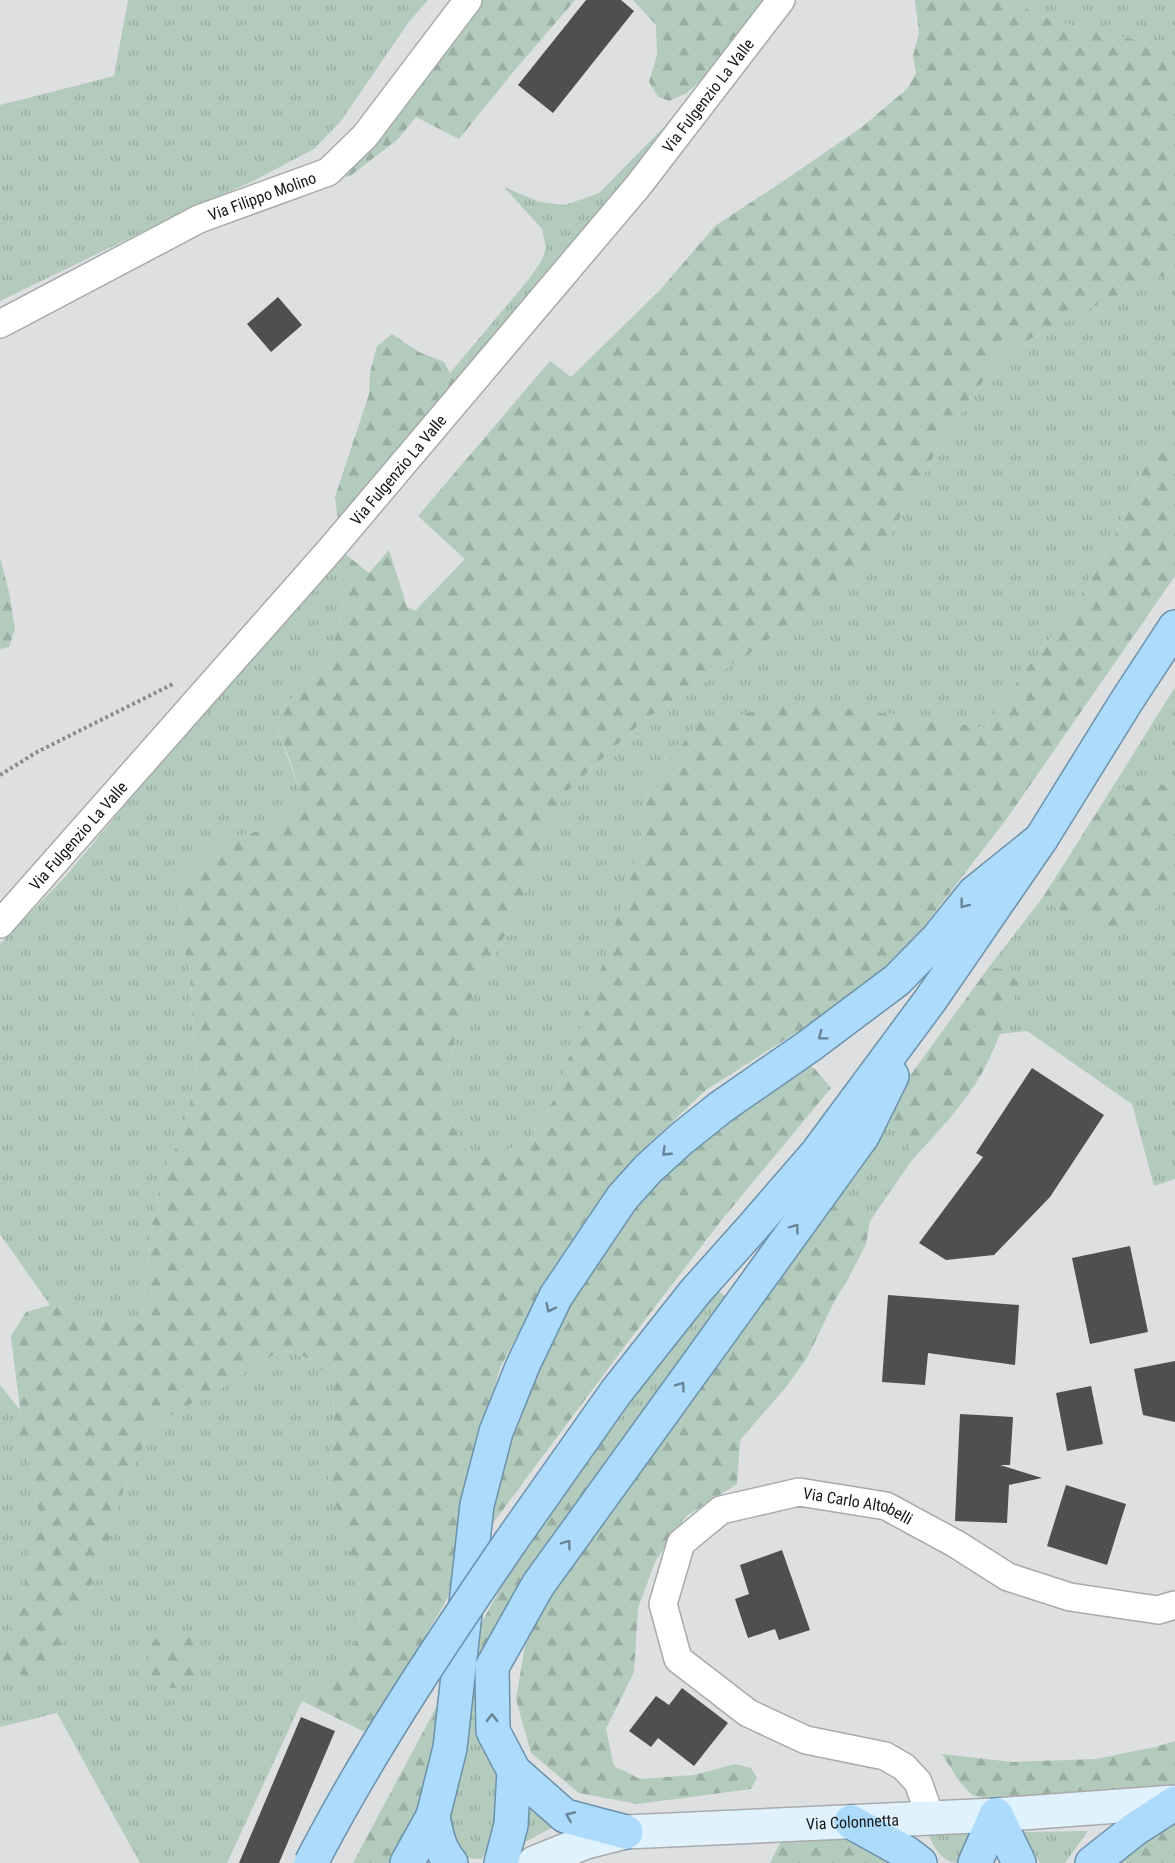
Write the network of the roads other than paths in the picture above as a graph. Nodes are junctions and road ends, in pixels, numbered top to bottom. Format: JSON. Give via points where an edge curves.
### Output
{"nodes":[{"id":1,"x":468,"y":0,"type":"edge"},
{"id":2,"x":782,"y":0,"type":"edge"},
{"id":3,"x":0,"y":324,"type":"edge"},
{"id":4,"x":1175,"y":627,"type":"edge"},
{"id":5,"x":1041,"y":839,"type":"junction"},
{"id":6,"x":0,"y":924,"type":"edge"},
{"id":7,"x":931,"y":999,"type":"junction"},
{"id":8,"x":1175,"y":1605,"type":"edge"},
{"id":9,"x":514,"y":1771,"type":"junction"},
{"id":10,"x":1175,"y":1802,"type":"edge"},
{"id":11,"x":996,"y":1815,"type":"junction"},
{"id":12,"x":433,"y":1816,"type":"junction"},
{"id":13,"x":931,"y":1819,"type":"junction"},
{"id":14,"x":851,"y":1822,"type":"junction"},
{"id":15,"x":626,"y":1832,"type":"junction"},
{"id":16,"x":311,"y":1863,"type":"edge"},
{"id":17,"x":407,"y":1863,"type":"edge"},
{"id":18,"x":451,"y":1863,"type":"edge"},
{"id":19,"x":501,"y":1863,"type":"edge"},
{"id":20,"x":534,"y":1863,"type":"edge"},
{"id":21,"x":920,"y":1863,"type":"edge"},
{"id":22,"x":975,"y":1863,"type":"edge"},
{"id":23,"x":1019,"y":1863,"type":"edge"},
{"id":24,"x":1092,"y":1863,"type":"edge"}],
"edges":[{"from":1,"to":3,"type":"street","name":"Via Filippo Molino","via":[[365,136],[328,171],[199,219]]},
{"from":2,"to":6,"type":"street","name":"Via Fulgenzio La Valle","via":[[645,177],[331,549]]},
{"from":4,"to":5,"type":"highway"},
{"from":5,"to":7,"type":"highway"},
{"from":5,"to":12,"type":"highway","one_way":true,"via":[[974,893],[897,980],[721,1107],[656,1161],[622,1198],[556,1296],[496,1432],[477,1505],[450,1748]]},
{"from":9,"to":7,"type":"highway","one_way":true,"via":[[493,1731],[492,1667],[538,1585],[863,1135]]},
{"from":7,"to":16,"type":"highway","bridge":true,"via":[[817,1153],[695,1292],[616,1392],[452,1627],[358,1775]]},
{"from":8,"to":13,"type":"street","name":"Via Carlo Altobelli","via":[[1158,1610],[1070,1598],[1008,1577],[886,1506],[799,1492],[721,1510],[681,1543],[663,1604],[678,1659],[748,1713],[806,1740],[885,1756],[904,1767],[918,1782]]},
{"from":15,"to":9,"type":"highway","one_way":true,"via":[[565,1816]]},
{"from":9,"to":19,"type":"highway","via":[[511,1825]]},
{"from":10,"to":11,"type":"main road","name":"Via Colonnetta"},
{"from":10,"to":24,"type":"highway"},
{"from":11,"to":13,"type":"main road","name":"Via Colonnetta"},
{"from":11,"to":22,"type":"highway"},
{"from":11,"to":23,"type":"highway"},
{"from":12,"to":17,"type":"highway"},
{"from":12,"to":18,"type":"highway","via":[[437,1838]]},
{"from":13,"to":14,"type":"main road","name":"Via Colonnetta"},
{"from":14,"to":15,"type":"main road","name":"Via Colonnetta"},
{"from":14,"to":21,"type":"highway"},
{"from":15,"to":20,"type":"main road","name":"Via Colonnetta","via":[[586,1842]]}]}
